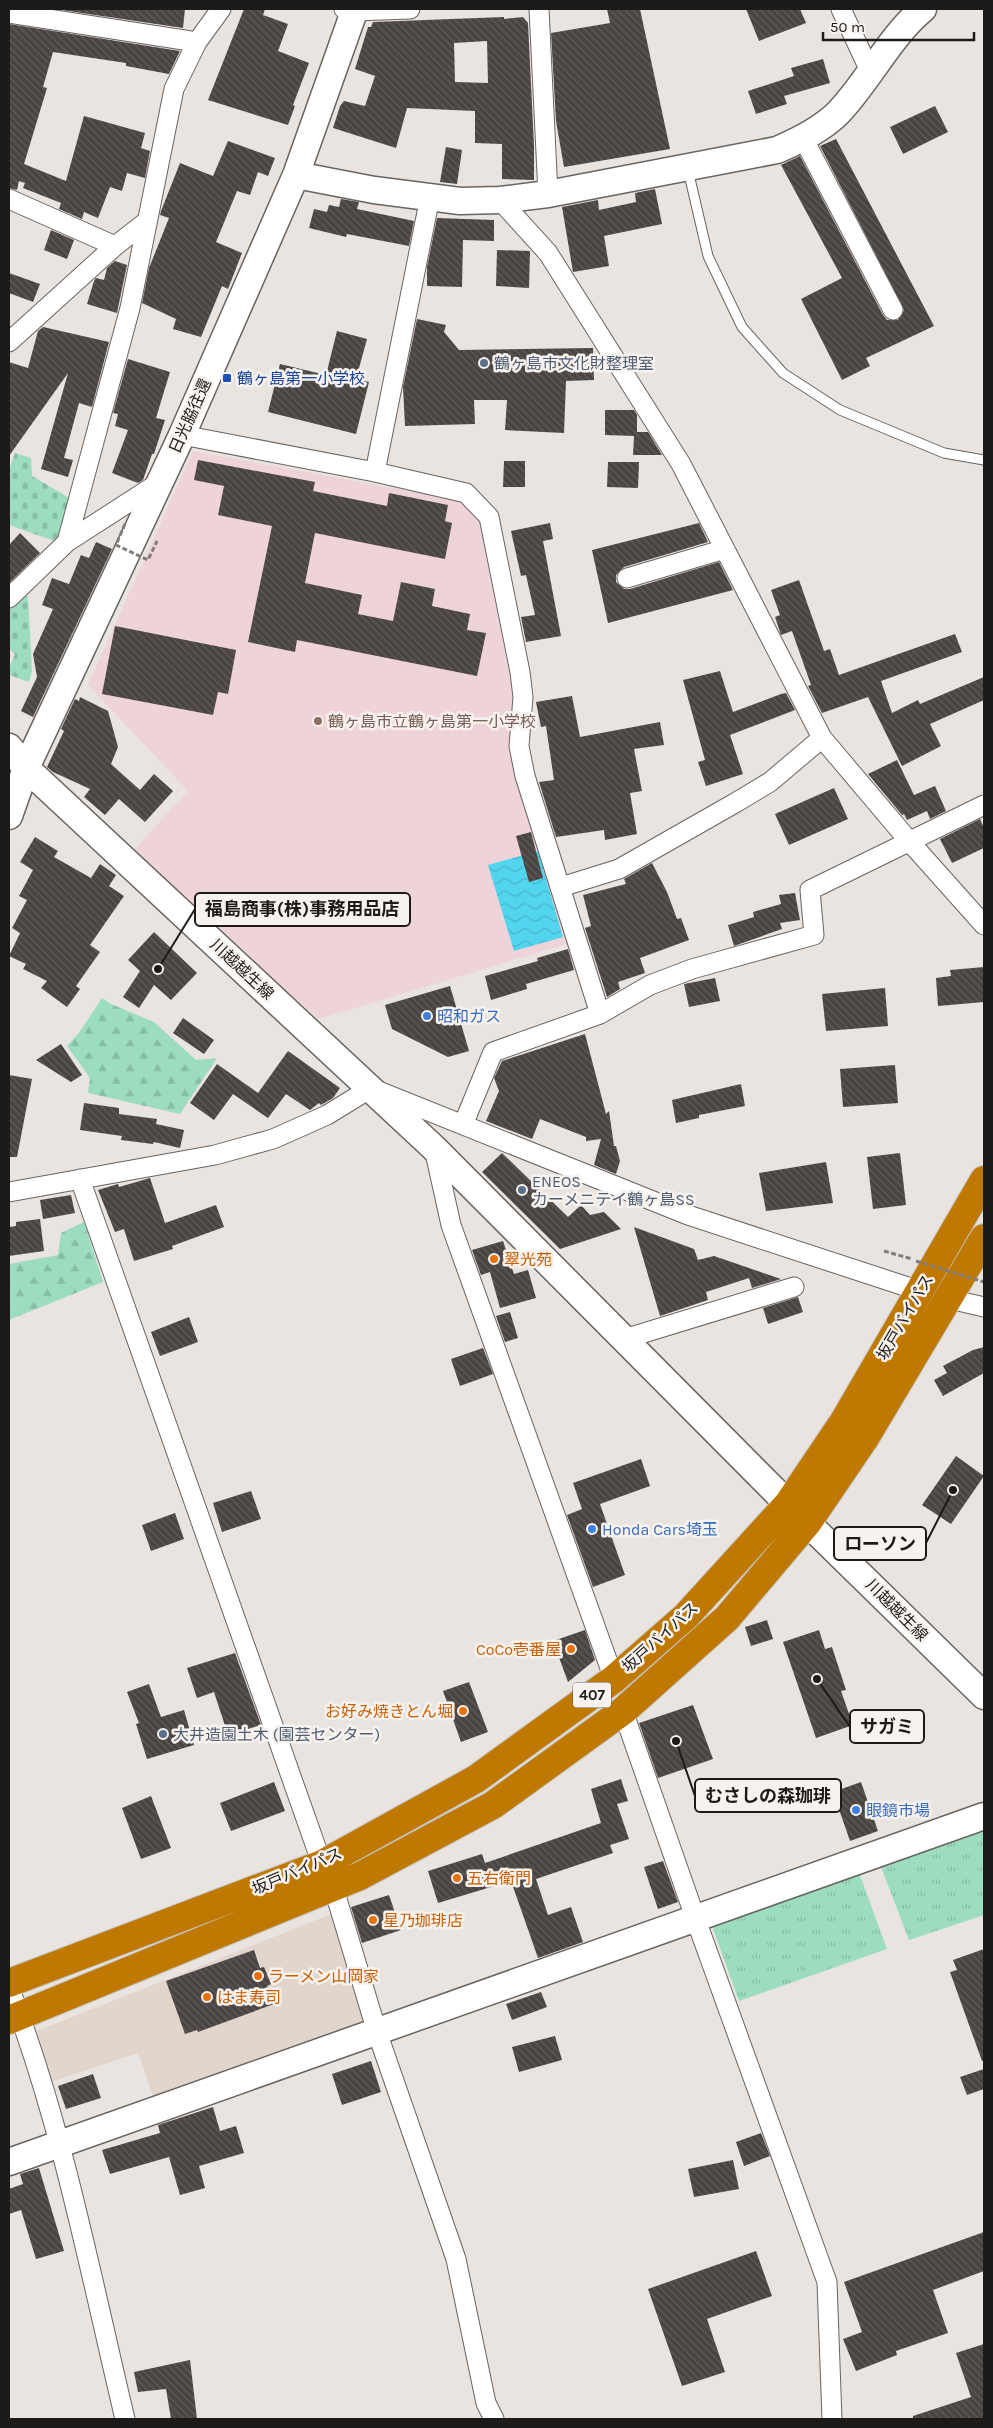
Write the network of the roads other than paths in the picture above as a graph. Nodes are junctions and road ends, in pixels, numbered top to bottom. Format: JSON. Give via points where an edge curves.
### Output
{"nodes":[{"id":1,"x":221,"y":9,"type":"edge"},
{"id":2,"x":410,"y":9,"type":"edge"},
{"id":3,"x":539,"y":9,"type":"edge"},
{"id":4,"x":841,"y":9,"type":"edge"},
{"id":5,"x":923,"y":9,"type":"edge"},
{"id":6,"x":351,"y":10,"type":"edge"},
{"id":7,"x":9,"y":13,"type":"edge"},
{"id":8,"x":80,"y":17,"type":"edge"},
{"id":9,"x":197,"y":42,"type":"junction"},
{"id":10,"x":870,"y":71,"type":"junction"},
{"id":11,"x":803,"y":138,"type":"junction"},
{"id":12,"x":687,"y":168,"type":"junction"},
{"id":13,"x":296,"y":175,"type":"junction"},
{"id":14,"x":548,"y":194,"type":"junction"},
{"id":15,"x":430,"y":197,"type":"junction"},
{"id":16,"x":9,"y":199,"type":"edge"},
{"id":17,"x":500,"y":200,"type":"junction"},
{"id":18,"x":146,"y":222,"type":"junction"},
{"id":19,"x":115,"y":246,"type":"junction"},
{"id":20,"x":892,"y":310,"type":"dead end"},
{"id":21,"x":9,"y":342,"type":"edge"},
{"id":22,"x":182,"y":435,"type":"junction"},
{"id":23,"x":984,"y":460,"type":"edge"},
{"id":24,"x":375,"y":472,"type":"junction"},
{"id":25,"x":160,"y":482,"type":"junction"},
{"id":26,"x":67,"y":542,"type":"junction"},
{"id":27,"x":725,"y":549,"type":"junction"},
{"id":28,"x":627,"y":578,"type":"dead end"},
{"id":29,"x":9,"y":598,"type":"edge"},
{"id":30,"x":822,"y":738,"type":"junction"},
{"id":31,"x":9,"y":747,"type":"edge"},
{"id":32,"x":26,"y":768,"type":"junction"},
{"id":33,"x":984,"y":805,"type":"edge"},
{"id":34,"x":9,"y":816,"type":"edge"},
{"id":35,"x":909,"y":841,"type":"junction"},
{"id":36,"x":561,"y":887,"type":"junction"},
{"id":37,"x":984,"y":925,"type":"edge"},
{"id":38,"x":600,"y":1014,"type":"junction"},
{"id":39,"x":371,"y":1088,"type":"junction"},
{"id":40,"x":463,"y":1124,"type":"junction"},
{"id":41,"x":434,"y":1148,"type":"junction"},
{"id":42,"x":80,"y":1179,"type":"junction"},
{"id":43,"x":984,"y":1180,"type":"edge"},
{"id":44,"x":9,"y":1192,"type":"edge"},
{"id":45,"x":984,"y":1238,"type":"edge"},
{"id":46,"x":794,"y":1287,"type":"dead end"},
{"id":47,"x":920,"y":1291,"type":"junction"},
{"id":48,"x":950,"y":1299,"type":"junction"},
{"id":49,"x":984,"y":1307,"type":"edge"},
{"id":50,"x":624,"y":1339,"type":"junction"},
{"id":51,"x":788,"y":1504,"type":"junction"},
{"id":52,"x":808,"y":1522,"type":"junction"},
{"id":53,"x":614,"y":1678,"type":"junction"},
{"id":54,"x":984,"y":1696,"type":"edge"},
{"id":55,"x":623,"y":1711,"type":"junction"},
{"id":56,"x":984,"y":1816,"type":"edge"},
{"id":57,"x":327,"y":1875,"type":"junction"},
{"id":58,"x":696,"y":1920,"type":"junction"},
{"id":59,"x":9,"y":1983,"type":"edge"},
{"id":60,"x":9,"y":1987,"type":"edge"},
{"id":61,"x":14,"y":2018,"type":"edge"},
{"id":62,"x":377,"y":2032,"type":"junction"},
{"id":63,"x":59,"y":2144,"type":"junction"},
{"id":64,"x":9,"y":2162,"type":"edge"},
{"id":65,"x":125,"y":2419,"type":"edge"},
{"id":66,"x":494,"y":2419,"type":"edge"},
{"id":67,"x":832,"y":2419,"type":"edge"}],
"edges":[{"from":1,"to":9,"type":"street"},
{"from":2,"to":6,"type":"street"},
{"from":3,"to":14,"type":"street"},
{"from":4,"to":10,"type":"street"},
{"from":5,"to":10,"type":"street"},
{"from":6,"to":13,"type":"street","name":"日光脇往還"},
{"from":7,"to":8,"type":"street"},
{"from":8,"to":9,"type":"street"},
{"from":9,"to":18,"type":"street","via":[[174,89]]},
{"from":10,"to":11,"type":"street","via":[[838,113]]},
{"from":11,"to":12,"type":"street","via":[[777,150]]},
{"from":11,"to":20,"type":"street"},
{"from":12,"to":14,"type":"street"},
{"from":12,"to":23,"type":"lane","via":[[708,256],[742,327],[783,373],[840,410],[944,453]]},
{"from":13,"to":15,"type":"street"},
{"from":13,"to":22,"type":"street","name":"日光脇往還"},
{"from":14,"to":17,"type":"street"},
{"from":15,"to":17,"type":"street","via":[[460,201]]},
{"from":15,"to":24,"type":"street"},
{"from":16,"to":19,"type":"street"},
{"from":17,"to":27,"type":"street","via":[[548,253],[681,464]]},
{"from":18,"to":19,"type":"street"},
{"from":18,"to":26,"type":"street","via":[[130,308]]},
{"from":19,"to":21,"type":"street"},
{"from":22,"to":24,"type":"street"},
{"from":22,"to":25,"type":"street","name":"日光脇往還"},
{"from":24,"to":36,"type":"street","via":[[466,493],[489,517],[520,672],[523,697],[519,746]]},
{"from":25,"to":26,"type":"street"},
{"from":25,"to":32,"type":"street","name":"日光脇往還"},
{"from":26,"to":29,"type":"street"},
{"from":27,"to":28,"type":"street"},
{"from":27,"to":30,"type":"street"},
{"from":30,"to":35,"type":"street"},
{"from":30,"to":36,"type":"street","via":[[770,782],[735,803],[619,869]]},
{"from":31,"to":32,"type":"street","name":"川越越生線"},
{"from":32,"to":34,"type":"street","name":"日光脇往還"},
{"from":32,"to":39,"type":"street","name":"川越越生線"},
{"from":33,"to":35,"type":"street"},
{"from":35,"to":37,"type":"street"},
{"from":35,"to":38,"type":"street","via":[[810,890],[814,935],[692,969],[650,985]]},
{"from":36,"to":38,"type":"street"},
{"from":38,"to":40,"type":"street","via":[[493,1052]]},
{"from":39,"to":40,"type":"street"},
{"from":39,"to":41,"type":"street","name":"川越越生線"},
{"from":39,"to":42,"type":"street","via":[[327,1114],[273,1139],[215,1156]]},
{"from":40,"to":47,"type":"street","via":[[688,1215]]},
{"from":41,"to":50,"type":"street","name":"川越越生線"},
{"from":41,"to":53,"type":"street","via":[[451,1225]]},
{"from":42,"to":44,"type":"street"},
{"from":42,"to":57,"type":"street"},
{"from":43,"to":47,"type":"highway","name":"坂戸バイパス","number":"407"},
{"from":45,"to":48,"type":"highway","name":"坂戸バイパス","number":"407"},
{"from":46,"to":50,"type":"street"},
{"from":47,"to":51,"type":"highway","name":"坂戸バイパス","number":"407","via":[[844,1421]]},
{"from":48,"to":49,"type":"street"},
{"from":48,"to":52,"type":"highway","name":"坂戸バイパス","number":"407","via":[[865,1438]]},
{"from":50,"to":51,"type":"street","name":"川越越生線"},
{"from":51,"to":52,"type":"street","name":"川越越生線"},
{"from":51,"to":53,"type":"highway","name":"坂戸バイパス","number":"407","via":[[686,1616]]},
{"from":52,"to":54,"type":"street","name":"川越越生線"},
{"from":52,"to":55,"type":"highway","name":"坂戸バイパス","number":"407","via":[[727,1618]]},
{"from":53,"to":57,"type":"highway","name":"坂戸バイパス","number":"407","via":[[476,1779]]},
{"from":55,"to":57,"type":"highway","name":"坂戸バイパス","number":"407","via":[[493,1805],[360,1876]]},
{"from":55,"to":58,"type":"street"},
{"from":56,"to":58,"type":"street"},
{"from":57,"to":59,"type":"highway","name":"坂戸バイパス","number":"407"},
{"from":57,"to":61,"type":"highway","name":"坂戸バイパス","number":"407"},
{"from":57,"to":62,"type":"street"},
{"from":58,"to":62,"type":"street"},
{"from":58,"to":67,"type":"street","via":[[827,2282]]},
{"from":60,"to":61,"type":"street"},
{"from":61,"to":63,"type":"street"},
{"from":62,"to":63,"type":"street"},
{"from":62,"to":66,"type":"street","via":[[456,2258],[486,2403]]},
{"from":63,"to":64,"type":"street"},
{"from":63,"to":65,"type":"street"}]}
